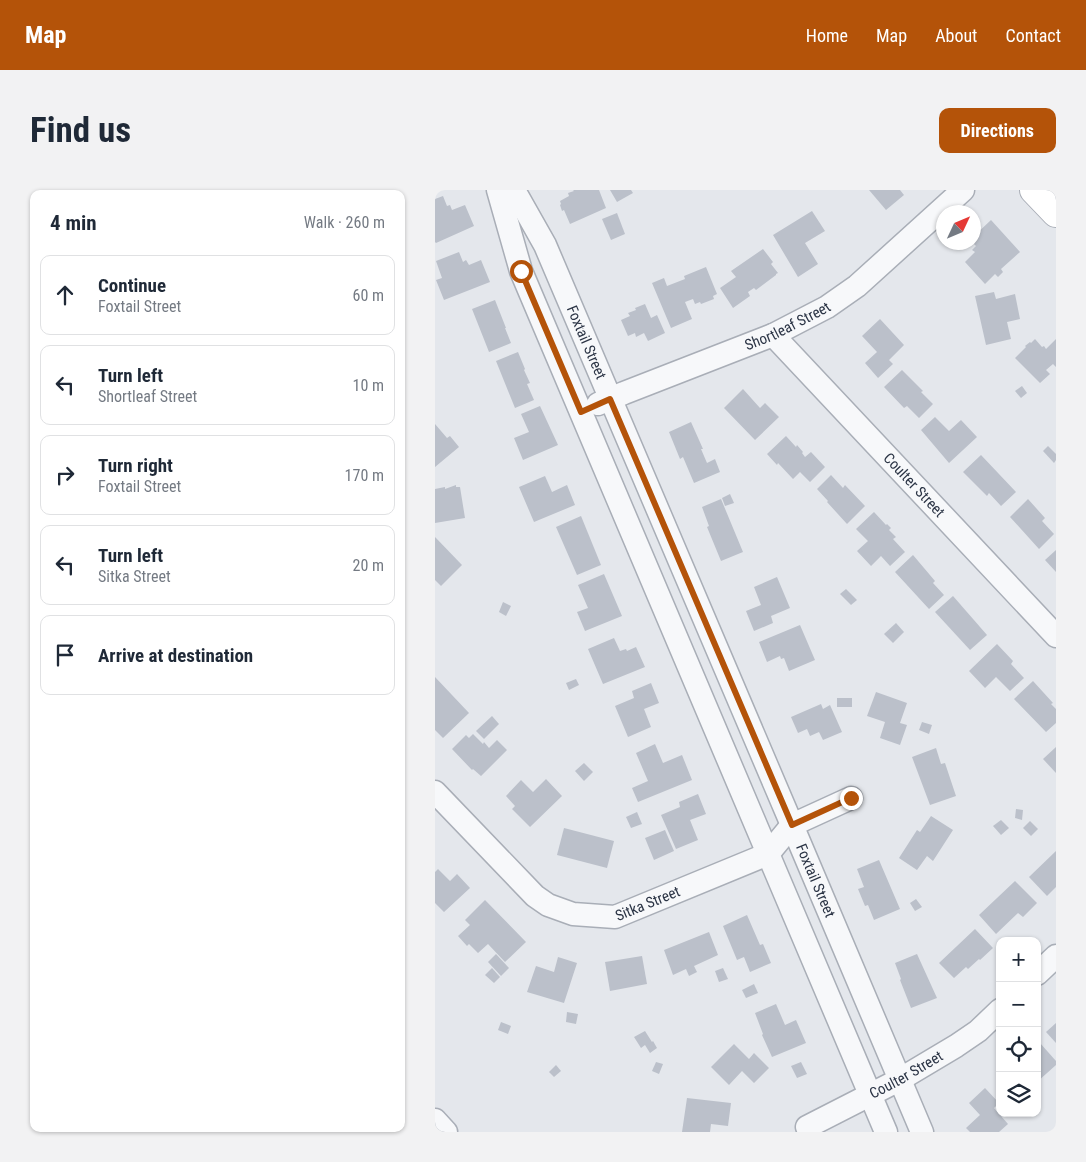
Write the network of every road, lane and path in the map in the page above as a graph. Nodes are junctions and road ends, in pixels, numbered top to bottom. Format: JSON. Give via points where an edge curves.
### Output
{"nodes":[{"id":1,"x":498,"y":190,"type":"edge"},
{"id":2,"x":514,"y":190,"type":"edge"},
{"id":3,"x":963,"y":190,"type":"edge"},
{"id":4,"x":1034,"y":190,"type":"edge"},
{"id":5,"x":1056,"y":213,"type":"edge"},
{"id":6,"x":773,"y":335,"type":"junction"},
{"id":7,"x":610,"y":399,"type":"junction"},
{"id":8,"x":581,"y":412,"type":"junction"},
{"id":9,"x":1056,"y":636,"type":"edge"},
{"id":10,"x":435,"y":792,"type":"edge"},
{"id":11,"x":851,"y":798,"type":"dead end"},
{"id":12,"x":792,"y":825,"type":"junction"},
{"id":13,"x":768,"y":854,"type":"junction"},
{"id":14,"x":1056,"y":956,"type":"edge"},
{"id":15,"x":1041,"y":970,"type":"edge"},
{"id":16,"x":996,"y":1014,"type":"edge"},
{"id":17,"x":899,"y":1080,"type":"junction"},
{"id":18,"x":870,"y":1095,"type":"junction"},
{"id":19,"x":435,"y":1120,"type":"edge"},
{"id":20,"x":807,"y":1127,"type":"dead end"},
{"id":21,"x":447,"y":1132,"type":"edge"},
{"id":22,"x":886,"y":1132,"type":"edge"},
{"id":23,"x":921,"y":1132,"type":"edge"}],
"edges":[{"from":1,"to":8,"type":"street","via":[[521,271]]},
{"from":2,"to":7,"type":"street","name":"Foxtail Street","via":[[545,245]]},
{"from":3,"to":6,"type":"street","name":"Shortleaf Street","via":[[843,297]]},
{"from":4,"to":5,"type":"main road"},
{"from":6,"to":7,"type":"street","name":"Shortleaf Street"},
{"from":6,"to":9,"type":"street","name":"Coulter Street"},
{"from":7,"to":8,"type":"street","name":"Shortleaf Street"},
{"from":7,"to":12,"type":"street","name":"Foxtail Street"},
{"from":8,"to":13,"type":"street"},
{"from":10,"to":13,"type":"street","name":"Sitka Street","via":[[535,896],[548,905],[573,914],[615,917]]},
{"from":11,"to":12,"type":"street","name":"Sitka Street"},
{"from":12,"to":13,"type":"street","name":"Sitka Street"},
{"from":12,"to":17,"type":"street","name":"Foxtail Street"},
{"from":13,"to":18,"type":"street"},
{"from":14,"to":15,"type":"street"},
{"from":16,"to":17,"type":"street","name":"Coulter Street","via":[[978,1031]]},
{"from":17,"to":18,"type":"street","name":"Coulter Street"},
{"from":17,"to":23,"type":"street","name":"Foxtail Street"},
{"from":18,"to":20,"type":"street","name":"Coulter Street"},
{"from":18,"to":22,"type":"street"},
{"from":19,"to":21,"type":"street"}]}
